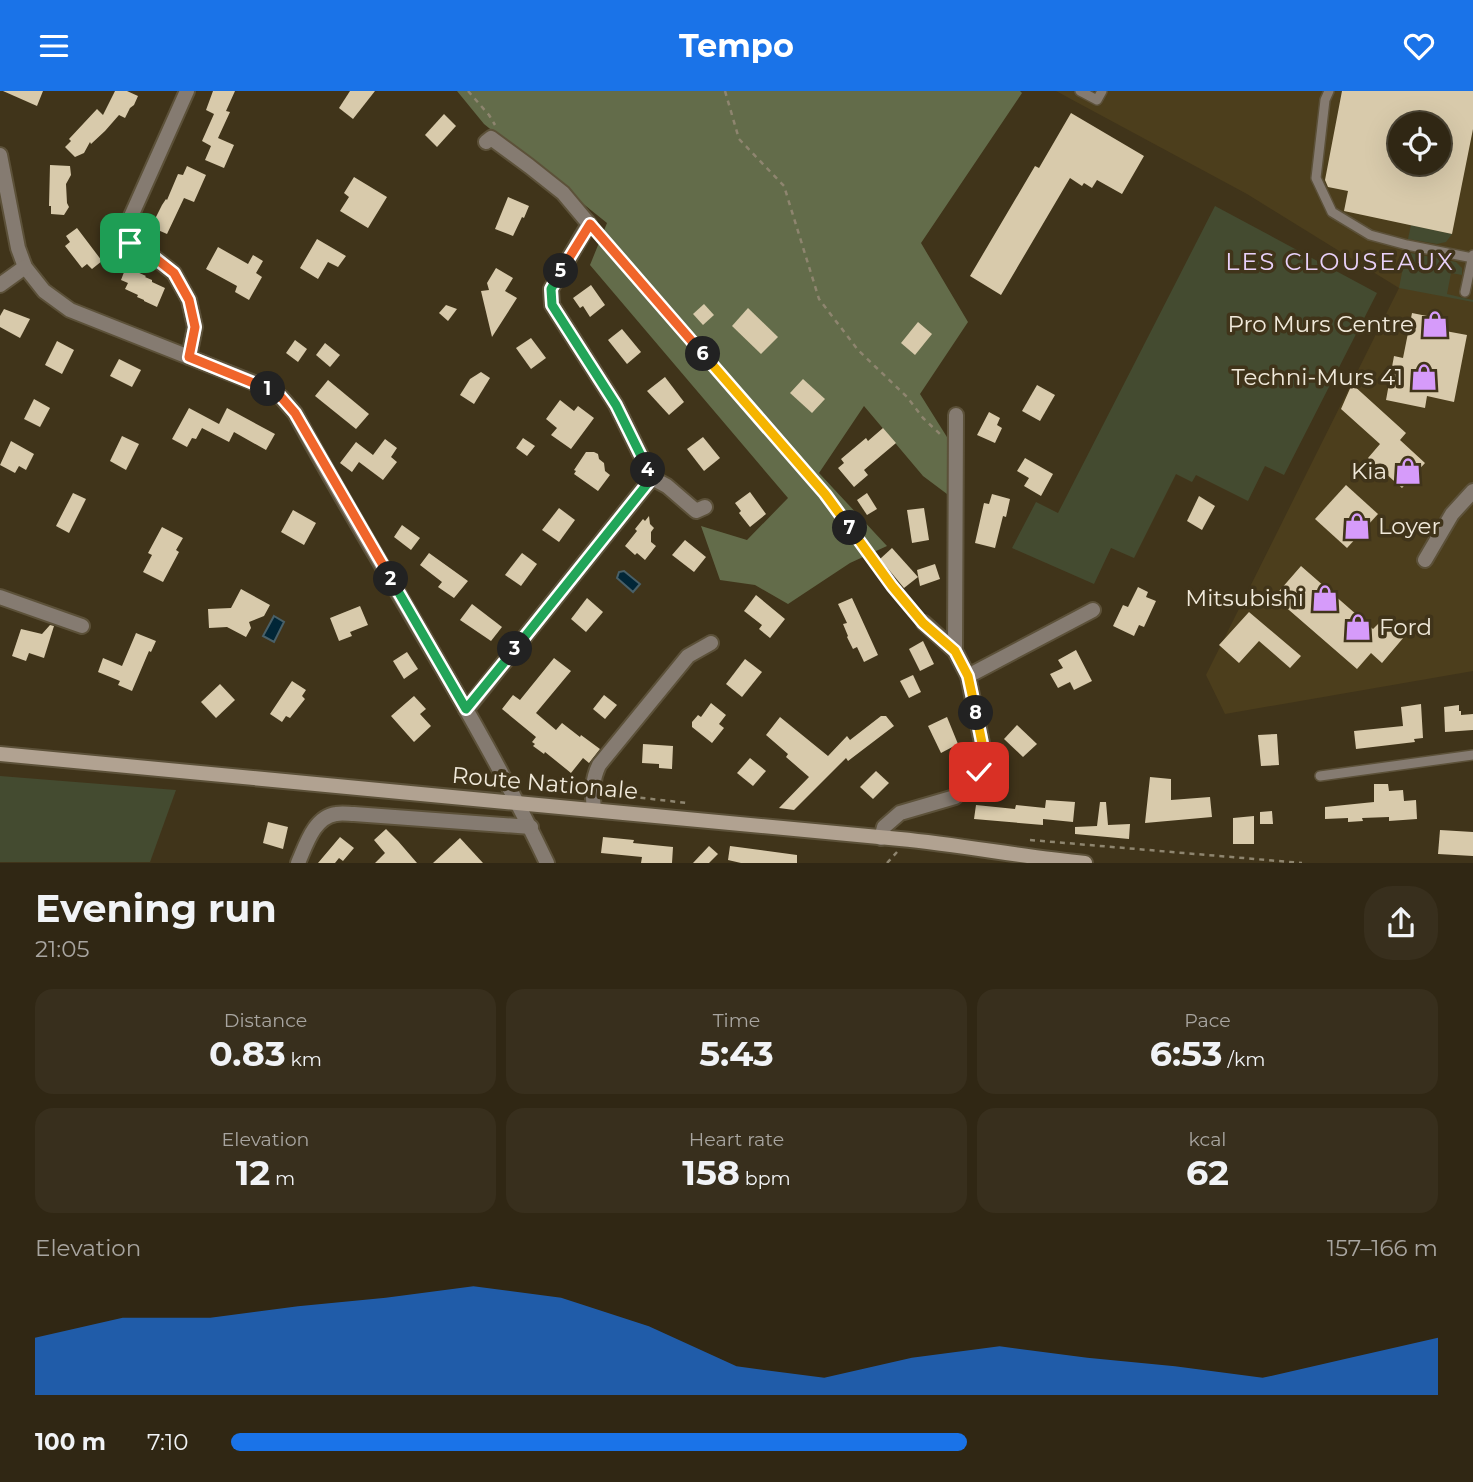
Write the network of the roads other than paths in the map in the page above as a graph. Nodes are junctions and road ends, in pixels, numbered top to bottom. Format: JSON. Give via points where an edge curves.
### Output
{"nodes":[{"id":1,"x":187,"y":91,"type":"edge"},
{"id":2,"x":1080,"y":91,"type":"edge"},
{"id":3,"x":1102,"y":91,"type":"edge"},
{"id":4,"x":1329,"y":91,"type":"edge"},
{"id":5,"x":486,"y":142,"type":"dead end"},
{"id":6,"x":0,"y":155,"type":"edge"},
{"id":7,"x":1473,"y":257,"type":"edge"},
{"id":8,"x":25,"y":267,"type":"junction"},
{"id":9,"x":0,"y":285,"type":"edge"},
{"id":10,"x":1465,"y":292,"type":"dead end"},
{"id":11,"x":189,"y":357,"type":"junction"},
{"id":12,"x":956,"y":415,"type":"dead end"},
{"id":13,"x":652,"y":478,"type":"junction"},
{"id":14,"x":1473,"y":491,"type":"edge"},
{"id":15,"x":705,"y":507,"type":"dead end"},
{"id":16,"x":1425,"y":560,"type":"dead end"},
{"id":17,"x":0,"y":597,"type":"edge"},
{"id":18,"x":1093,"y":610,"type":"dead end"},
{"id":19,"x":923,"y":623,"type":"road end"},
{"id":20,"x":82,"y":626,"type":"dead end"},
{"id":21,"x":710,"y":643,"type":"dead end"},
{"id":22,"x":955,"y":651,"type":"junction"},
{"id":23,"x":968,"y":676,"type":"junction"},
{"id":24,"x":466,"y":709,"type":"junction"},
{"id":25,"x":0,"y":754,"type":"edge"},
{"id":26,"x":1473,"y":755,"type":"edge"},
{"id":27,"x":1320,"y":776,"type":"dead end"},
{"id":28,"x":517,"y":804,"type":"junction"},
{"id":29,"x":594,"y":809,"type":"junction"},
{"id":30,"x":531,"y":827,"type":"junction"},
{"id":31,"x":881,"y":838,"type":"junction"},
{"id":32,"x":298,"y":863,"type":"edge"},
{"id":33,"x":547,"y":863,"type":"edge"},
{"id":34,"x":1085,"y":863,"type":"edge"}],
"edges":[{"from":1,"to":11,"type":"street","via":[[124,232],[130,243],[174,273],[189,300],[195,327]]},
{"from":2,"to":3,"type":"lane","via":[[1097,100]]},
{"from":4,"to":7,"type":"lane","via":[[1316,178],[1332,212],[1370,235]]},
{"from":5,"to":13,"type":"street","via":[[491,138],[563,193],[590,224],[551,289],[552,305],[616,405]]},
{"from":6,"to":8,"type":"street"},
{"from":7,"to":10,"type":"lane"},
{"from":8,"to":9,"type":"street"},
{"from":8,"to":11,"type":"street","via":[[44,291],[70,310]]},
{"from":11,"to":24,"type":"street","via":[[267,388],[295,413]]},
{"from":12,"to":22,"type":"street"},
{"from":13,"to":15,"type":"street","via":[[696,512]]},
{"from":13,"to":24,"type":"street"},
{"from":14,"to":16,"type":"street","via":[[1452,514]]},
{"from":17,"to":20,"type":"street"},
{"from":18,"to":23,"type":"street"},
{"from":19,"to":22,"type":"street"},
{"from":21,"to":29,"type":"street","via":[[688,656],[599,765],[592,793]]},
{"from":22,"to":23,"type":"street"},
{"from":23,"to":31,"type":"street","via":[[982,743],[979,772],[955,797],[900,813],[884,827]]},
{"from":24,"to":28,"type":"street"},
{"from":25,"to":28,"type":"main road","name":"Route Nationale"},
{"from":26,"to":27,"type":"lane"},
{"from":28,"to":29,"type":"main road","name":"Route Nationale"},
{"from":28,"to":30,"type":"street"},
{"from":29,"to":31,"type":"main road","name":"Route Nationale"},
{"from":30,"to":32,"type":"street","via":[[334,814],[321,820],[311,833]]},
{"from":30,"to":33,"type":"street"},
{"from":31,"to":34,"type":"main road","name":"Route Nationale"}]}
